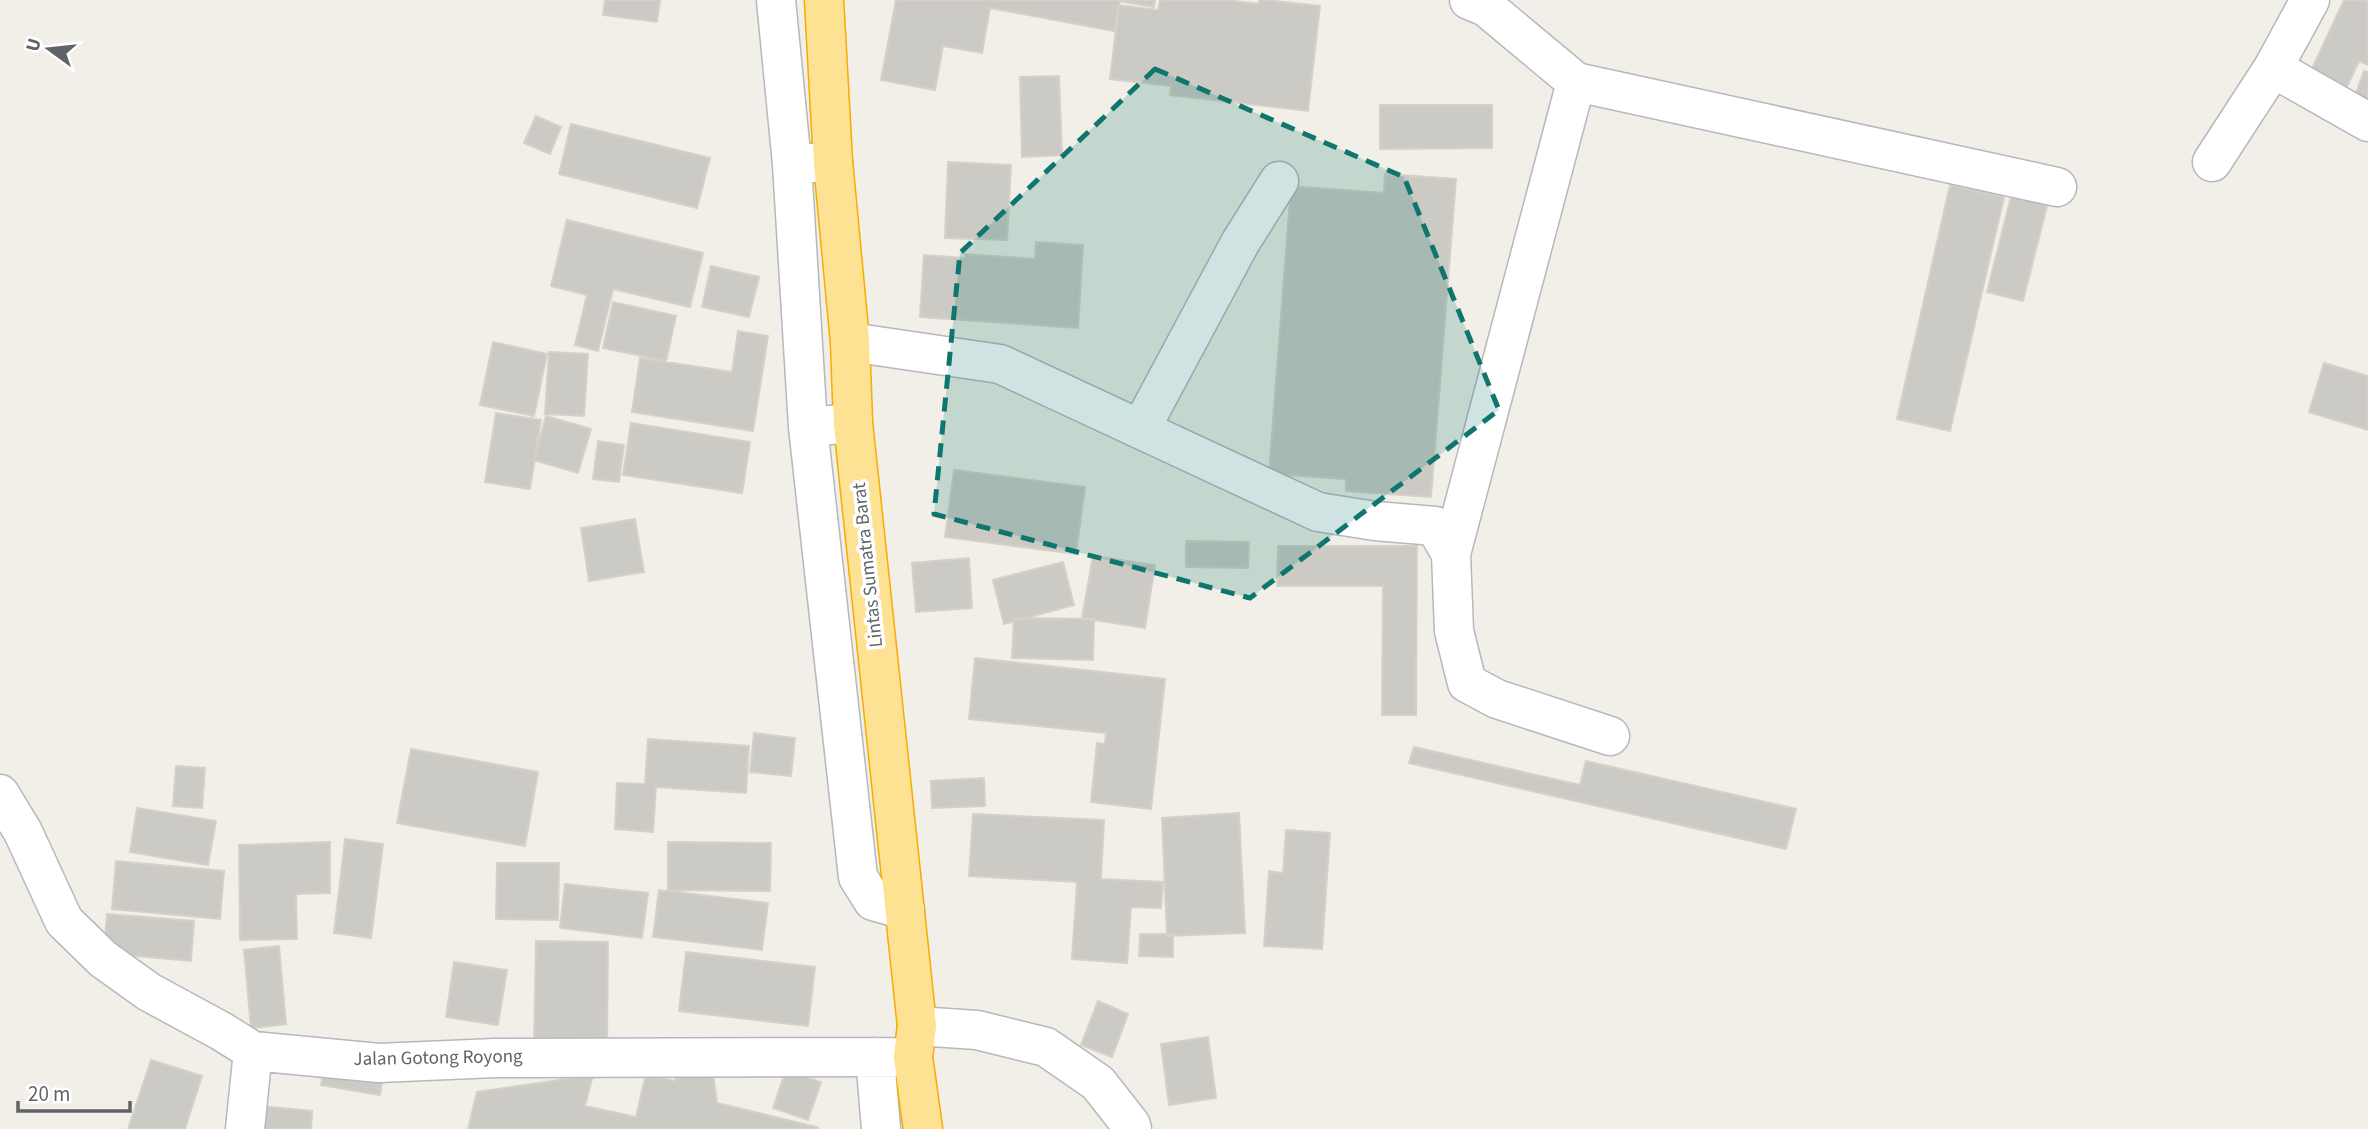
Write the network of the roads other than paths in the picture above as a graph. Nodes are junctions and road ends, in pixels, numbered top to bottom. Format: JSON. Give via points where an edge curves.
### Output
{"nodes":[{"id":1,"x":776,"y":0,"type":"edge"},
{"id":2,"x":824,"y":0,"type":"edge"},
{"id":3,"x":1469,"y":0,"type":"edge"},
{"id":4,"x":2310,"y":0,"type":"edge"},
{"id":5,"x":2273,"y":68,"type":"junction"},
{"id":6,"x":1576,"y":82,"type":"junction"},
{"id":7,"x":2368,"y":122,"type":"edge"},
{"id":8,"x":832,"y":162,"type":"junction"},
{"id":9,"x":2212,"y":162,"type":"dead end"},
{"id":10,"x":792,"y":164,"type":"junction"},
{"id":11,"x":1279,"y":181,"type":"dead end"},
{"id":12,"x":2057,"y":187,"type":"dead end"},
{"id":13,"x":850,"y":342,"type":"junction"},
{"id":14,"x":853,"y":423,"type":"junction"},
{"id":15,"x":808,"y":427,"type":"junction"},
{"id":16,"x":1141,"y":428,"type":"junction"},
{"id":17,"x":1451,"y":554,"type":"junction"},
{"id":18,"x":1610,"y":736,"type":"dead end"},
{"id":19,"x":0,"y":794,"type":"edge"},
{"id":20,"x":905,"y":910,"type":"junction"},
{"id":21,"x":915,"y":1042,"type":"junction"},
{"id":22,"x":253,"y":1051,"type":"junction"},
{"id":23,"x":875,"y":1057,"type":"junction"},
{"id":24,"x":246,"y":1129,"type":"edge"},
{"id":25,"x":881,"y":1129,"type":"edge"},
{"id":26,"x":923,"y":1129,"type":"edge"},
{"id":27,"x":1132,"y":1129,"type":"edge"}],
"edges":[{"from":1,"to":10,"type":"street"},
{"from":2,"to":8,"type":"highway","name":"Lintas Sumatra Barat"},
{"from":3,"to":6,"type":"street","via":[[1486,7]]},
{"from":4,"to":5,"type":"street"},
{"from":5,"to":7,"type":"street"},
{"from":5,"to":9,"type":"street"},
{"from":6,"to":12,"type":"street"},
{"from":6,"to":17,"type":"street"},
{"from":8,"to":10,"type":"street"},
{"from":8,"to":13,"type":"highway","name":"Lintas Sumatra Barat"},
{"from":10,"to":15,"type":"street"},
{"from":11,"to":16,"type":"street","via":[[1240,243]]},
{"from":13,"to":14,"type":"highway","name":"Lintas Sumatra Barat"},
{"from":13,"to":16,"type":"street","via":[[1000,365]]},
{"from":14,"to":15,"type":"street"},
{"from":14,"to":20,"type":"highway","name":"Lintas Sumatra Barat"},
{"from":15,"to":20,"type":"street","via":[[858,877],[873,901]]},
{"from":16,"to":17,"type":"street","via":[[1318,512],[1435,526]]},
{"from":17,"to":18,"type":"street","via":[[1454,631],[1467,683],[1497,699]]},
{"from":19,"to":22,"type":"street","name":"Jalan Gotong Royong","via":[[23,832],[64,922],[103,959],[149,992]]},
{"from":20,"to":21,"type":"highway","name":"Lintas Sumatra Barat"},
{"from":21,"to":23,"type":"street","name":"Jalan Gotong Royong"},
{"from":21,"to":26,"type":"highway","name":"Lintas Sumatra Barat"},
{"from":21,"to":27,"type":"street","name":"Jalan Gotong Royong","via":[[977,1030],[1046,1046],[1098,1083]]},
{"from":22,"to":23,"type":"street","name":"Jalan Gotong Royong","via":[[379,1063],[495,1058]]},
{"from":22,"to":24,"type":"street"},
{"from":23,"to":25,"type":"street"}]}
